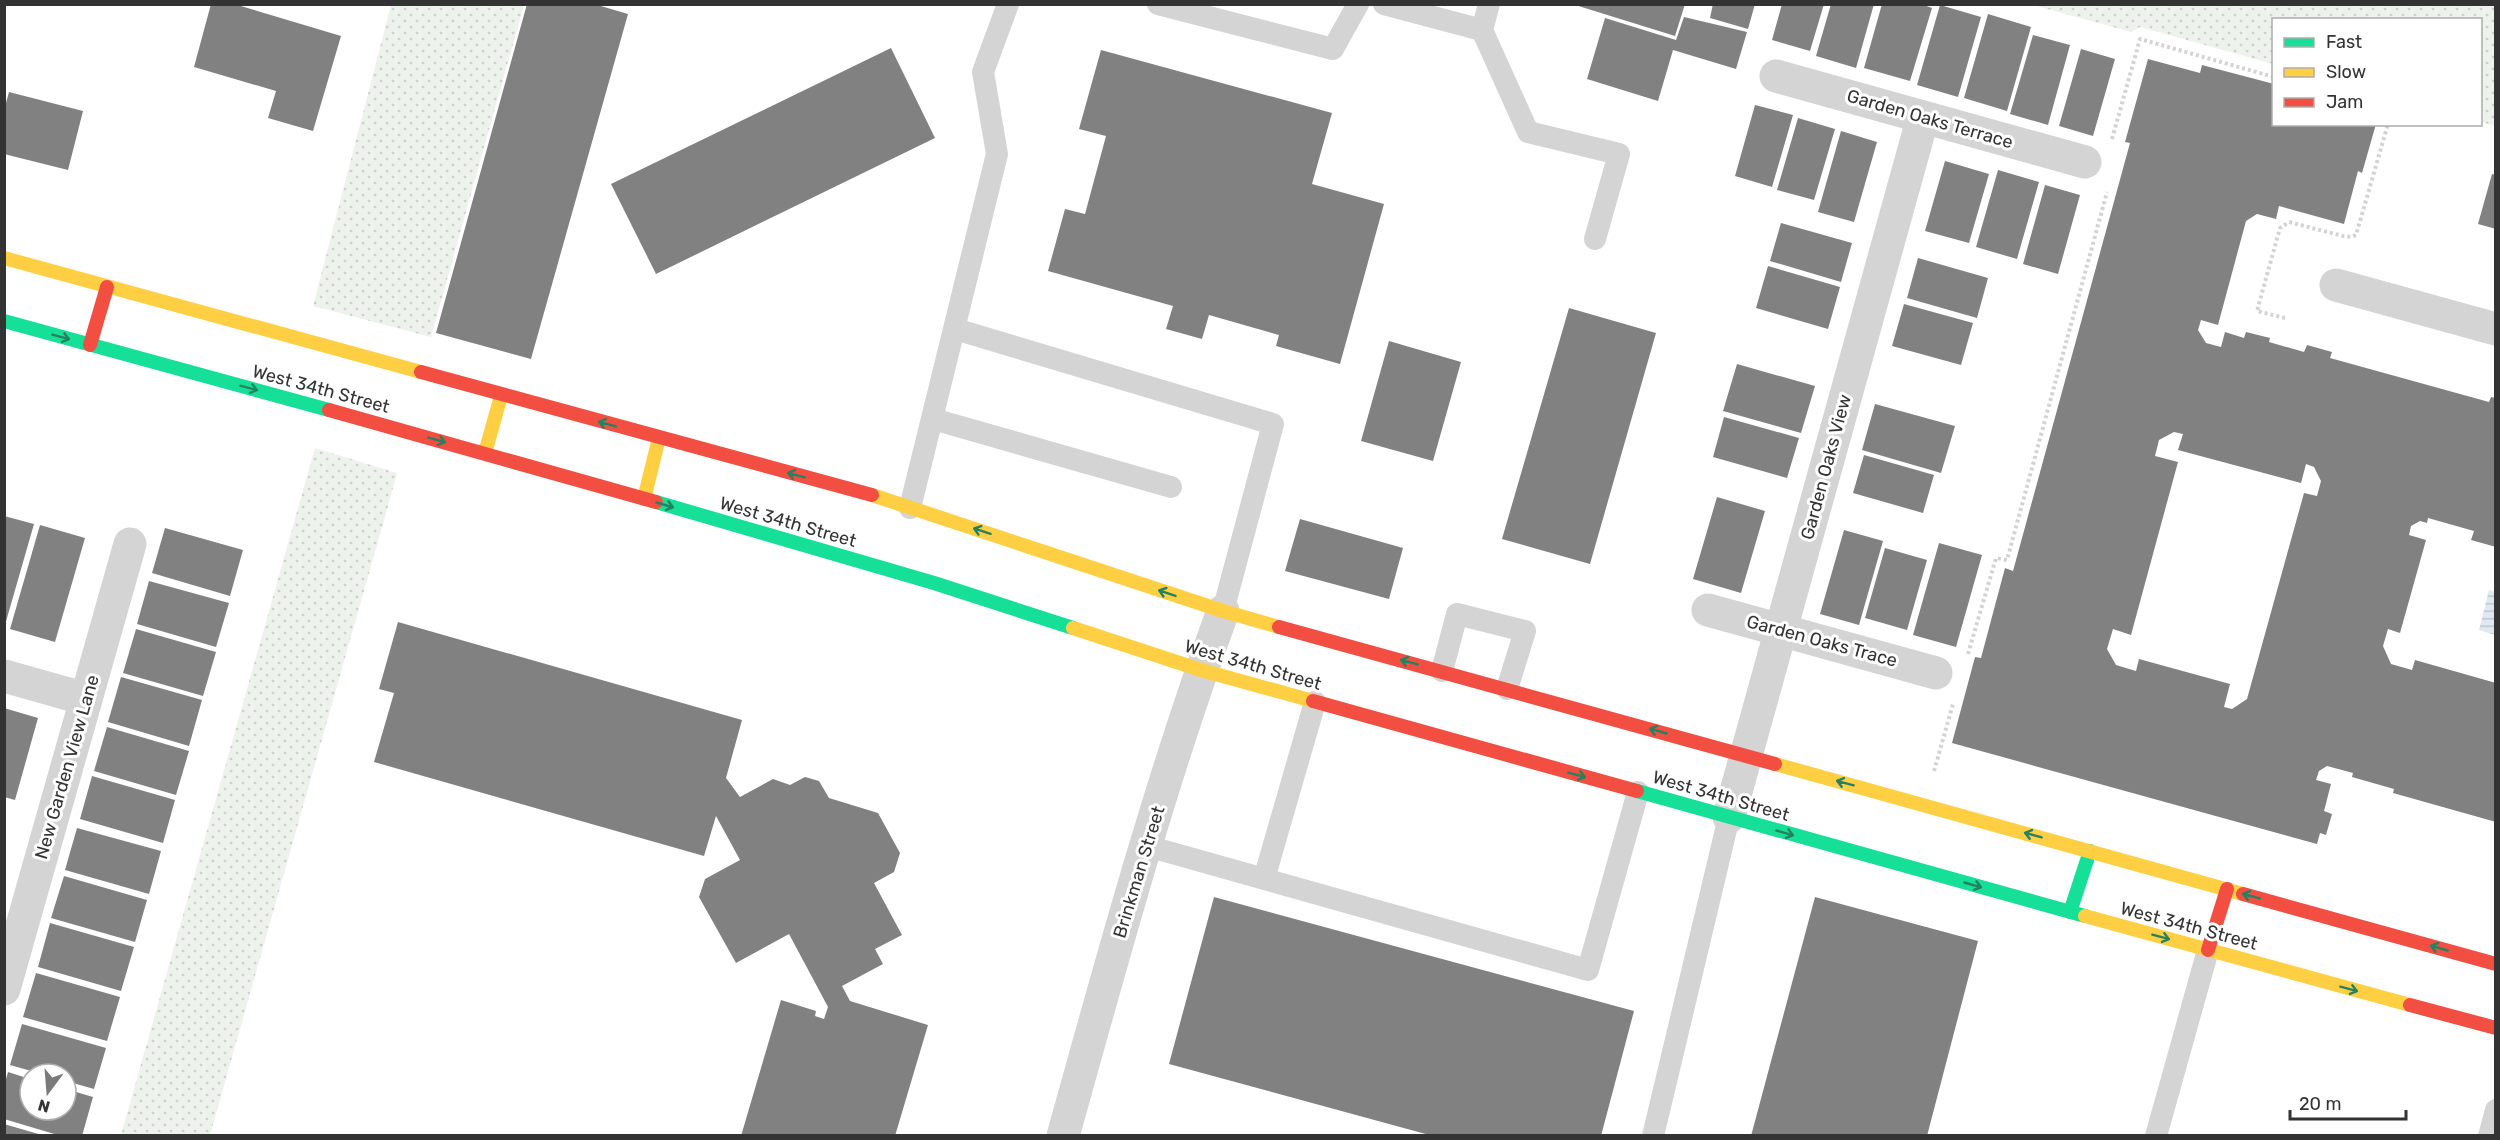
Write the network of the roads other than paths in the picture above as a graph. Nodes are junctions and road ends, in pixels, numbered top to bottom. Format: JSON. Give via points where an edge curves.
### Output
{"nodes":[{"id":1,"x":1008,"y":4,"type":"edge"},
{"id":2,"x":1158,"y":4,"type":"edge"},
{"id":3,"x":1358,"y":4,"type":"edge"},
{"id":4,"x":1384,"y":4,"type":"edge"},
{"id":5,"x":1490,"y":4,"type":"edge"},
{"id":6,"x":1482,"y":30,"type":"junction"},
{"id":7,"x":1776,"y":76,"type":"dead end"},
{"id":8,"x":1923,"y":117,"type":"junction"},
{"id":9,"x":2102,"y":162,"type":"road end"},
{"id":10,"x":1595,"y":239,"type":"dead end"},
{"id":11,"x":4,"y":258,"type":"edge"},
{"id":12,"x":2336,"y":285,"type":"dead end"},
{"id":13,"x":107,"y":286,"type":"junction"},
{"id":14,"x":4,"y":321,"type":"edge"},
{"id":15,"x":955,"y":329,"type":"junction"},
{"id":16,"x":2496,"y":329,"type":"edge"},
{"id":17,"x":90,"y":345,"type":"junction"},
{"id":18,"x":501,"y":396,"type":"junction"},
{"id":19,"x":933,"y":419,"type":"junction"},
{"id":20,"x":659,"y":438,"type":"junction"},
{"id":21,"x":485,"y":453,"type":"junction"},
{"id":22,"x":1171,"y":487,"type":"dead end"},
{"id":23,"x":644,"y":499,"type":"junction"},
{"id":24,"x":910,"y":508,"type":"junction"},
{"id":25,"x":130,"y":544,"type":"dead end"},
{"id":26,"x":1708,"y":610,"type":"dead end"},
{"id":27,"x":1223,"y":611,"type":"junction"},
{"id":28,"x":1781,"y":630,"type":"junction"},
{"id":29,"x":1201,"y":670,"type":"junction"},
{"id":30,"x":1442,"y":672,"type":"junction"},
{"id":31,"x":4,"y":676,"type":"edge"},
{"id":32,"x":1946,"y":683,"type":"road end"},
{"id":33,"x":1507,"y":689,"type":"junction"},
{"id":34,"x":86,"y":699,"type":"junction"},
{"id":35,"x":1316,"y":702,"type":"junction"},
{"id":36,"x":1746,"y":756,"type":"junction"},
{"id":37,"x":1638,"y":792,"type":"junction"},
{"id":38,"x":1729,"y":817,"type":"junction"},
{"id":39,"x":1147,"y":846,"type":"junction"},
{"id":40,"x":2090,"y":851,"type":"junction"},
{"id":41,"x":1264,"y":879,"type":"junction"},
{"id":42,"x":2227,"y":889,"type":"junction"},
{"id":43,"x":2070,"y":912,"type":"junction"},
{"id":44,"x":2208,"y":951,"type":"junction"},
{"id":45,"x":2496,"y":964,"type":"edge"},
{"id":46,"x":4,"y":989,"type":"edge"},
{"id":47,"x":2496,"y":1028,"type":"edge"},
{"id":48,"x":2496,"y":1110,"type":"edge"},
{"id":49,"x":1063,"y":1136,"type":"edge"},
{"id":50,"x":1653,"y":1136,"type":"edge"},
{"id":51,"x":2156,"y":1136,"type":"edge"},
{"id":52,"x":2489,"y":1136,"type":"edge"}],
"edges":[{"from":1,"to":15,"type":"lane","via":[[983,72],[997,154]]},
{"from":2,"to":3,"type":"lane","via":[[1333,49]]},
{"from":4,"to":6,"type":"lane"},
{"from":5,"to":6,"type":"lane"},
{"from":6,"to":10,"type":"lane","via":[[1528,132],[1619,154]]},
{"from":7,"to":8,"type":"street","name":"Garden Oaks Terrace"},
{"from":8,"to":9,"type":"street","name":"Garden Oaks Terrace"},
{"from":8,"to":28,"type":"street","name":"Garden Oaks View"},
{"from":11,"to":13,"type":"main road"},
{"from":12,"to":16,"type":"street"},
{"from":13,"to":17,"type":"main road"},
{"from":13,"to":18,"type":"main road"},
{"from":14,"to":17,"type":"main road","name":"West 34th Street","one_way":true},
{"from":15,"to":19,"type":"lane"},
{"from":15,"to":27,"type":"lane","via":[[1273,424]]},
{"from":17,"to":21,"type":"main road","name":"West 34th Street","one_way":true},
{"from":20,"to":18,"type":"main road","one_way":true},
{"from":18,"to":21,"type":"main road"},
{"from":19,"to":22,"type":"lane"},
{"from":19,"to":24,"type":"lane"},
{"from":20,"to":23,"type":"main road"},
{"from":24,"to":20,"type":"main road","one_way":true},
{"from":21,"to":23,"type":"main road","name":"West 34th Street"},
{"from":23,"to":29,"type":"main road","name":"West 34th Street","one_way":true,"via":[[934,583]]},
{"from":27,"to":24,"type":"main road","one_way":true},
{"from":25,"to":34,"type":"street","name":"New Garden View Lane"},
{"from":26,"to":28,"type":"street","name":"Garden Oaks Trace"},
{"from":27,"to":29,"type":"street","name":"Brinkman Street"},
{"from":30,"to":27,"type":"main road","one_way":true},
{"from":28,"to":32,"type":"street","name":"Garden Oaks Trace"},
{"from":28,"to":36,"type":"street","name":"Garden Oaks View"},
{"from":29,"to":35,"type":"main road","name":"West 34th Street"},
{"from":29,"to":39,"type":"street","name":"Brinkman Street"},
{"from":30,"to":33,"type":"main road"},
{"from":30,"to":33,"type":"lane","via":[[1457,614],[1525,631]]},
{"from":31,"to":34,"type":"street"},
{"from":36,"to":33,"type":"main road","one_way":true},
{"from":34,"to":46,"type":"street","name":"New Garden View Lane"},
{"from":35,"to":37,"type":"main road","name":"West 34th Street","one_way":true},
{"from":35,"to":41,"type":"lane"},
{"from":36,"to":38,"type":"street","name":"Garden Oaks View"},
{"from":40,"to":36,"type":"main road","one_way":true},
{"from":37,"to":38,"type":"main road","name":"West 34th Street"},
{"from":37,"to":41,"type":"lane","via":[[1588,970]]},
{"from":38,"to":43,"type":"main road","name":"West 34th Street","one_way":true},
{"from":38,"to":50,"type":"lane"},
{"from":39,"to":41,"type":"lane"},
{"from":39,"to":49,"type":"street","name":"Brinkman Street"},
{"from":40,"to":42,"type":"main road"},
{"from":40,"to":43,"type":"main road"},
{"from":42,"to":44,"type":"main road"},
{"from":45,"to":42,"type":"main road","one_way":true},
{"from":43,"to":44,"type":"main road","name":"West 34th Street","one_way":true},
{"from":44,"to":47,"type":"main road","name":"West 34th Street","one_way":true},
{"from":44,"to":51,"type":"lane"},
{"from":48,"to":52,"type":"lane"}]}
